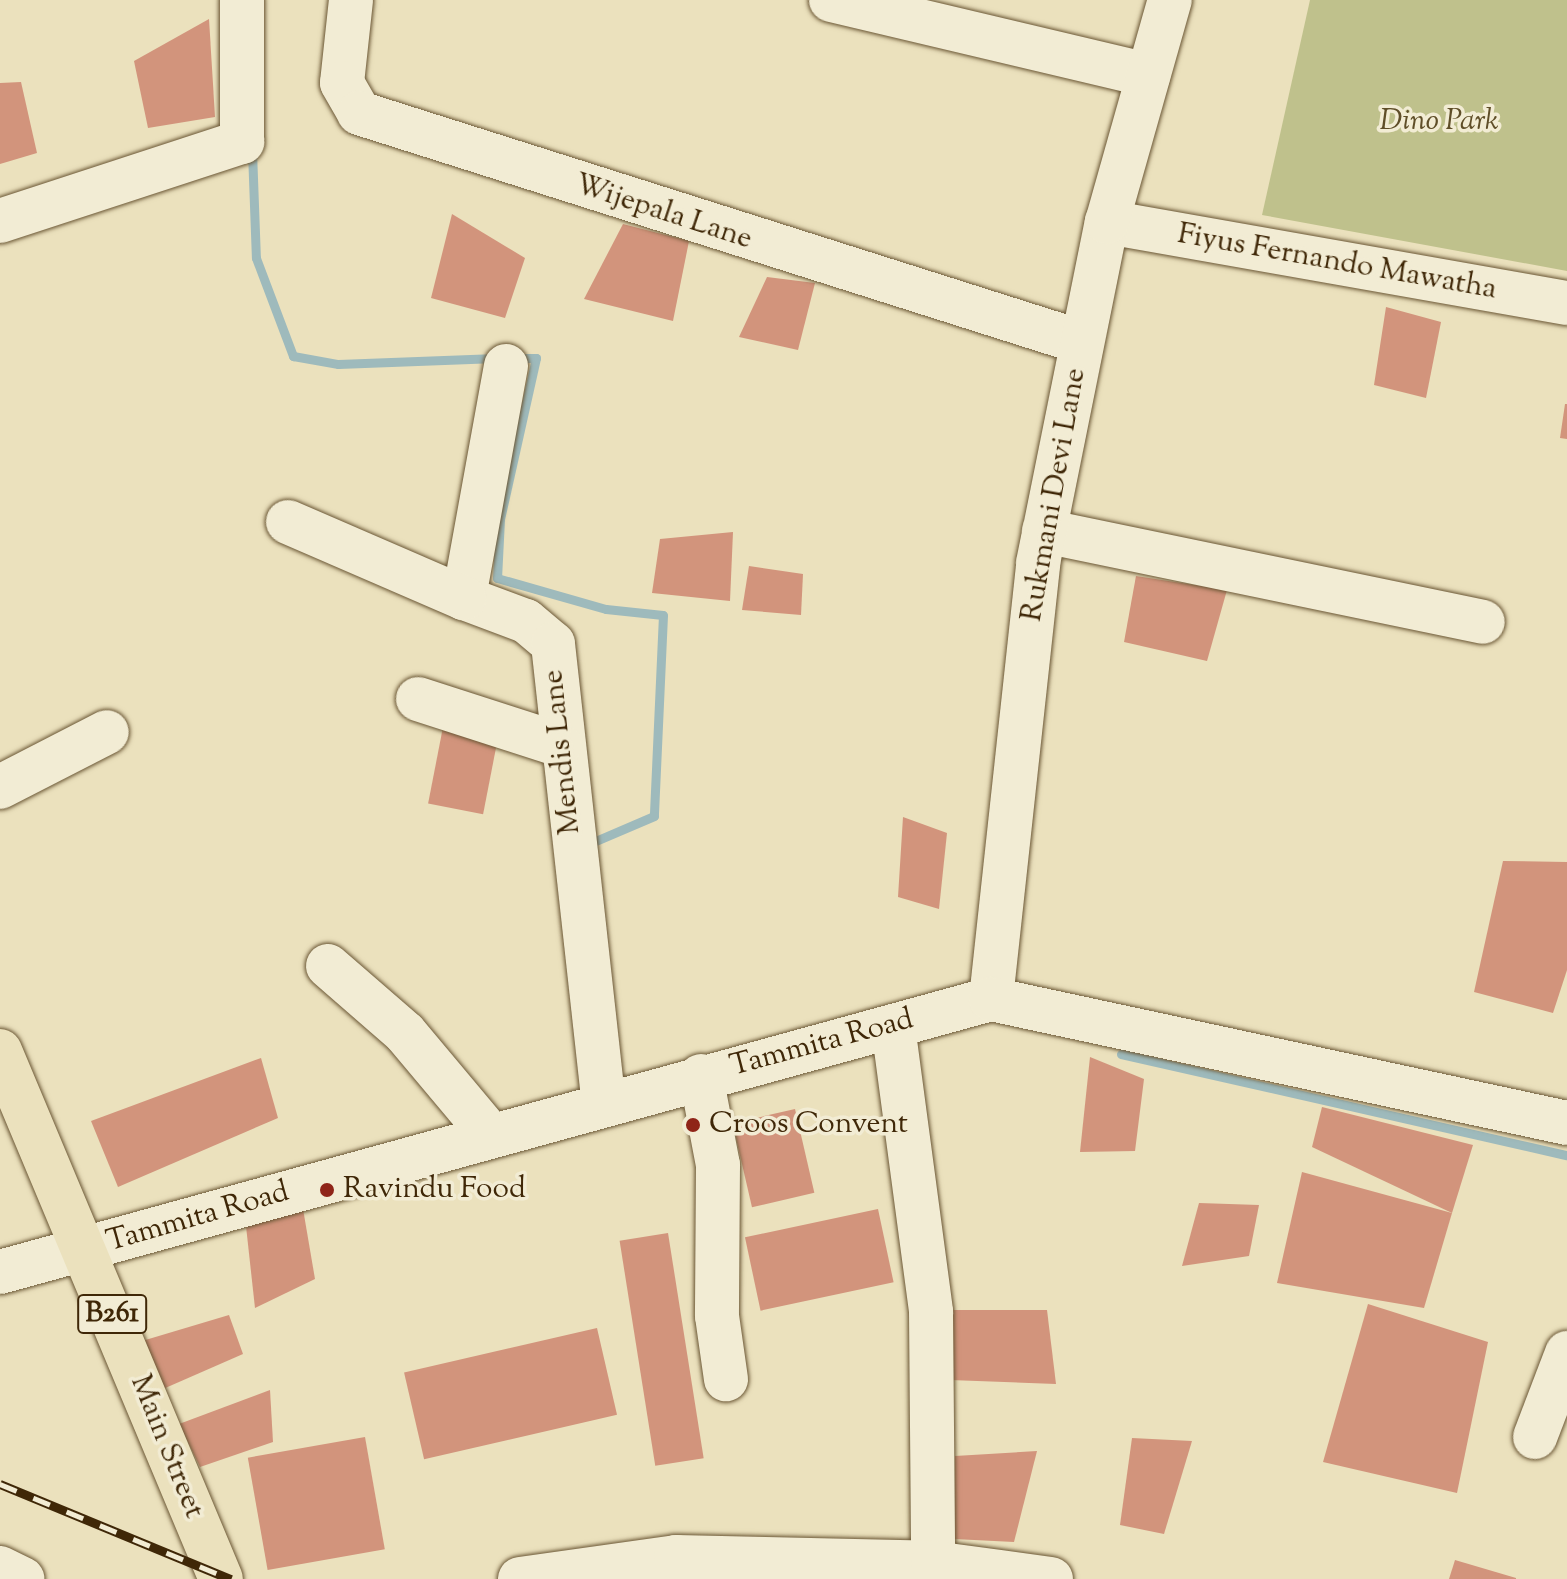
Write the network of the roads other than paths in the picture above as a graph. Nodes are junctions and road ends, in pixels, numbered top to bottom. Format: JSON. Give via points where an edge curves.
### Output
{"nodes":[{"id":1,"x":242,"y":0,"type":"edge"},
{"id":2,"x":351,"y":0,"type":"edge"},
{"id":3,"x":831,"y":0,"type":"edge"},
{"id":4,"x":1170,"y":0,"type":"edge"},
{"id":5,"x":1148,"y":75,"type":"junction"},
{"id":6,"x":0,"y":221,"type":"edge"},
{"id":7,"x":1107,"y":222,"type":"junction"},
{"id":8,"x":1567,"y":303,"type":"edge"},
{"id":9,"x":1081,"y":342,"type":"junction"},
{"id":10,"x":506,"y":366,"type":"dead end"},
{"id":11,"x":288,"y":522,"type":"dead end"},
{"id":12,"x":1044,"y":531,"type":"junction"},
{"id":13,"x":464,"y":598,"type":"junction"},
{"id":14,"x":1483,"y":622,"type":"dead end"},
{"id":15,"x":418,"y":699,"type":"dead end"},
{"id":16,"x":107,"y":732,"type":"dead end"},
{"id":17,"x":560,"y":745,"type":"junction"},
{"id":18,"x":0,"y":787,"type":"edge"},
{"id":19,"x":328,"y":966,"type":"dead end"},
{"id":20,"x":991,"y":999,"type":"junction"},
{"id":21,"x":893,"y":1026,"type":"junction"},
{"id":22,"x":0,"y":1051,"type":"edge"},
{"id":23,"x":701,"y":1076,"type":"junction"},
{"id":24,"x":603,"y":1100,"type":"junction"},
{"id":25,"x":1567,"y":1123,"type":"edge"},
{"id":26,"x":489,"y":1133,"type":"junction"},
{"id":27,"x":86,"y":1250,"type":"junction"},
{"id":28,"x":0,"y":1272,"type":"edge"},
{"id":29,"x":1567,"y":1353,"type":"edge"},
{"id":30,"x":726,"y":1379,"type":"dead end"},
{"id":31,"x":1535,"y":1437,"type":"dead end"},
{"id":32,"x":933,"y":1563,"type":"junction"},
{"id":33,"x":0,"y":1568,"type":"edge"},
{"id":34,"x":23,"y":1579,"type":"edge"},
{"id":35,"x":221,"y":1579,"type":"edge"},
{"id":36,"x":520,"y":1579,"type":"edge"},
{"id":37,"x":1051,"y":1579,"type":"edge"}],
"edges":[{"from":1,"to":6,"type":"street","via":[[242,142]]},
{"from":2,"to":9,"type":"street","name":"Wijepala Lane","via":[[342,83],[359,113]]},
{"from":3,"to":5,"type":"street"},
{"from":4,"to":5,"type":"street","name":"Rukmani Devi Lane"},
{"from":5,"to":7,"type":"street","name":"Rukmani Devi Lane"},
{"from":7,"to":8,"type":"street","name":"Fiyus Fernando Mawatha"},
{"from":7,"to":9,"type":"street","name":"Rukmani Devi Lane"},
{"from":9,"to":12,"type":"street","name":"Rukmani Devi Lane"},
{"from":10,"to":13,"type":"street"},
{"from":11,"to":13,"type":"street","name":"Mendis Lane"},
{"from":12,"to":14,"type":"street"},
{"from":12,"to":20,"type":"street","name":"Rukmani Devi Lane"},
{"from":13,"to":17,"type":"street","name":"Mendis Lane","via":[[526,621],[553,644]]},
{"from":15,"to":17,"type":"street"},
{"from":16,"to":18,"type":"street"},
{"from":17,"to":24,"type":"street","name":"Mendis Lane"},
{"from":19,"to":26,"type":"street","via":[[405,1033]]},
{"from":20,"to":21,"type":"street","name":"Tammita Road"},
{"from":20,"to":25,"type":"street","name":"Tammita Road"},
{"from":21,"to":23,"type":"street","name":"Tammita Road"},
{"from":21,"to":32,"type":"street","via":[[931,1312]]},
{"from":22,"to":27,"type":"main road","name":"Main Street","number":"B261"},
{"from":23,"to":24,"type":"street","name":"Tammita Road"},
{"from":23,"to":30,"type":"street","via":[[718,1165],[717,1316]]},
{"from":24,"to":26,"type":"street","name":"Tammita Road"},
{"from":26,"to":27,"type":"street","name":"Tammita Road"},
{"from":27,"to":28,"type":"street","name":"Tammita Road"},
{"from":27,"to":35,"type":"main road","name":"Main Street","number":"B261"},
{"from":29,"to":31,"type":"street"},
{"from":32,"to":36,"type":"street","via":[[676,1557]]},
{"from":32,"to":37,"type":"street"},
{"from":33,"to":34,"type":"street"}]}
